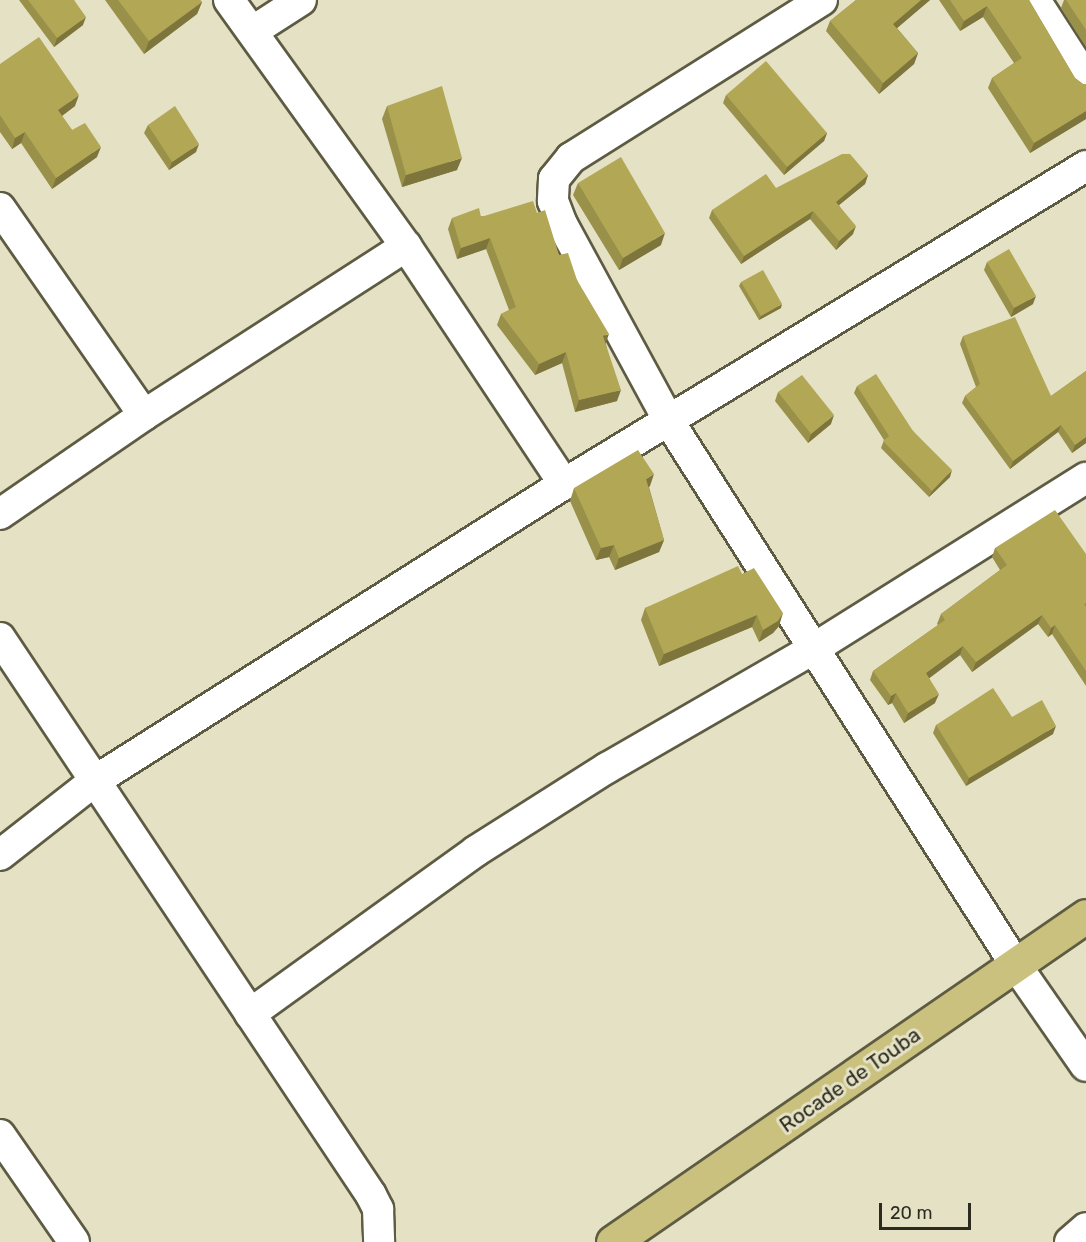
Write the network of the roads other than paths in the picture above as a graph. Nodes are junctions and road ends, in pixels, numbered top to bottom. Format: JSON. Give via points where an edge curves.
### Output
{"nodes":[{"id":1,"x":229,"y":0,"type":"edge"},
{"id":2,"x":301,"y":0,"type":"edge"},
{"id":3,"x":822,"y":0,"type":"edge"},
{"id":4,"x":1035,"y":0,"type":"edge"},
{"id":5,"x":253,"y":31,"type":"junction"},
{"id":6,"x":1086,"y":79,"type":"edge"},
{"id":7,"x":1086,"y":166,"type":"edge"},
{"id":8,"x":0,"y":208,"type":"edge"},
{"id":9,"x":406,"y":246,"type":"junction"},
{"id":10,"x":144,"y":415,"type":"junction"},
{"id":11,"x":670,"y":423,"type":"junction"},
{"id":12,"x":1086,"y":478,"type":"edge"},
{"id":13,"x":564,"y":484,"type":"junction"},
{"id":14,"x":0,"y":514,"type":"edge"},
{"id":15,"x":0,"y":638,"type":"edge"},
{"id":16,"x":813,"y":649,"type":"junction"},
{"id":17,"x":93,"y":782,"type":"junction"},
{"id":18,"x":0,"y":855,"type":"edge"},
{"id":19,"x":1086,"y":916,"type":"edge"},
{"id":20,"x":1015,"y":964,"type":"junction"},
{"id":21,"x":250,"y":1014,"type":"junction"},
{"id":22,"x":1086,"y":1066,"type":"edge"},
{"id":23,"x":0,"y":1135,"type":"edge"},
{"id":24,"x":1086,"y":1228,"type":"edge"},
{"id":25,"x":74,"y":1242,"type":"edge"},
{"id":26,"x":380,"y":1242,"type":"edge"},
{"id":27,"x":613,"y":1242,"type":"edge"},
{"id":28,"x":1070,"y":1242,"type":"edge"}],
"edges":[{"from":1,"to":5,"type":"street"},
{"from":2,"to":5,"type":"street"},
{"from":3,"to":11,"type":"street","via":[[593,142],[571,158],[554,179],[553,201],[562,224]]},
{"from":4,"to":6,"type":"street"},
{"from":5,"to":9,"type":"street"},
{"from":7,"to":11,"type":"street"},
{"from":8,"to":10,"type":"street"},
{"from":9,"to":10,"type":"street"},
{"from":9,"to":13,"type":"street"},
{"from":10,"to":14,"type":"street"},
{"from":11,"to":13,"type":"street"},
{"from":11,"to":16,"type":"street"},
{"from":12,"to":16,"type":"street"},
{"from":13,"to":17,"type":"street"},
{"from":15,"to":17,"type":"street"},
{"from":16,"to":20,"type":"street"},
{"from":16,"to":21,"type":"street","via":[[607,768],[476,851]]},
{"from":17,"to":18,"type":"street"},
{"from":17,"to":21,"type":"street"},
{"from":19,"to":20,"type":"main road","name":"Rocade de Touba"},
{"from":20,"to":22,"type":"street"},
{"from":20,"to":27,"type":"main road","name":"Rocade de Touba"},
{"from":21,"to":26,"type":"street","via":[[371,1195],[378,1209]]},
{"from":23,"to":25,"type":"street"},
{"from":24,"to":28,"type":"street"}]}
